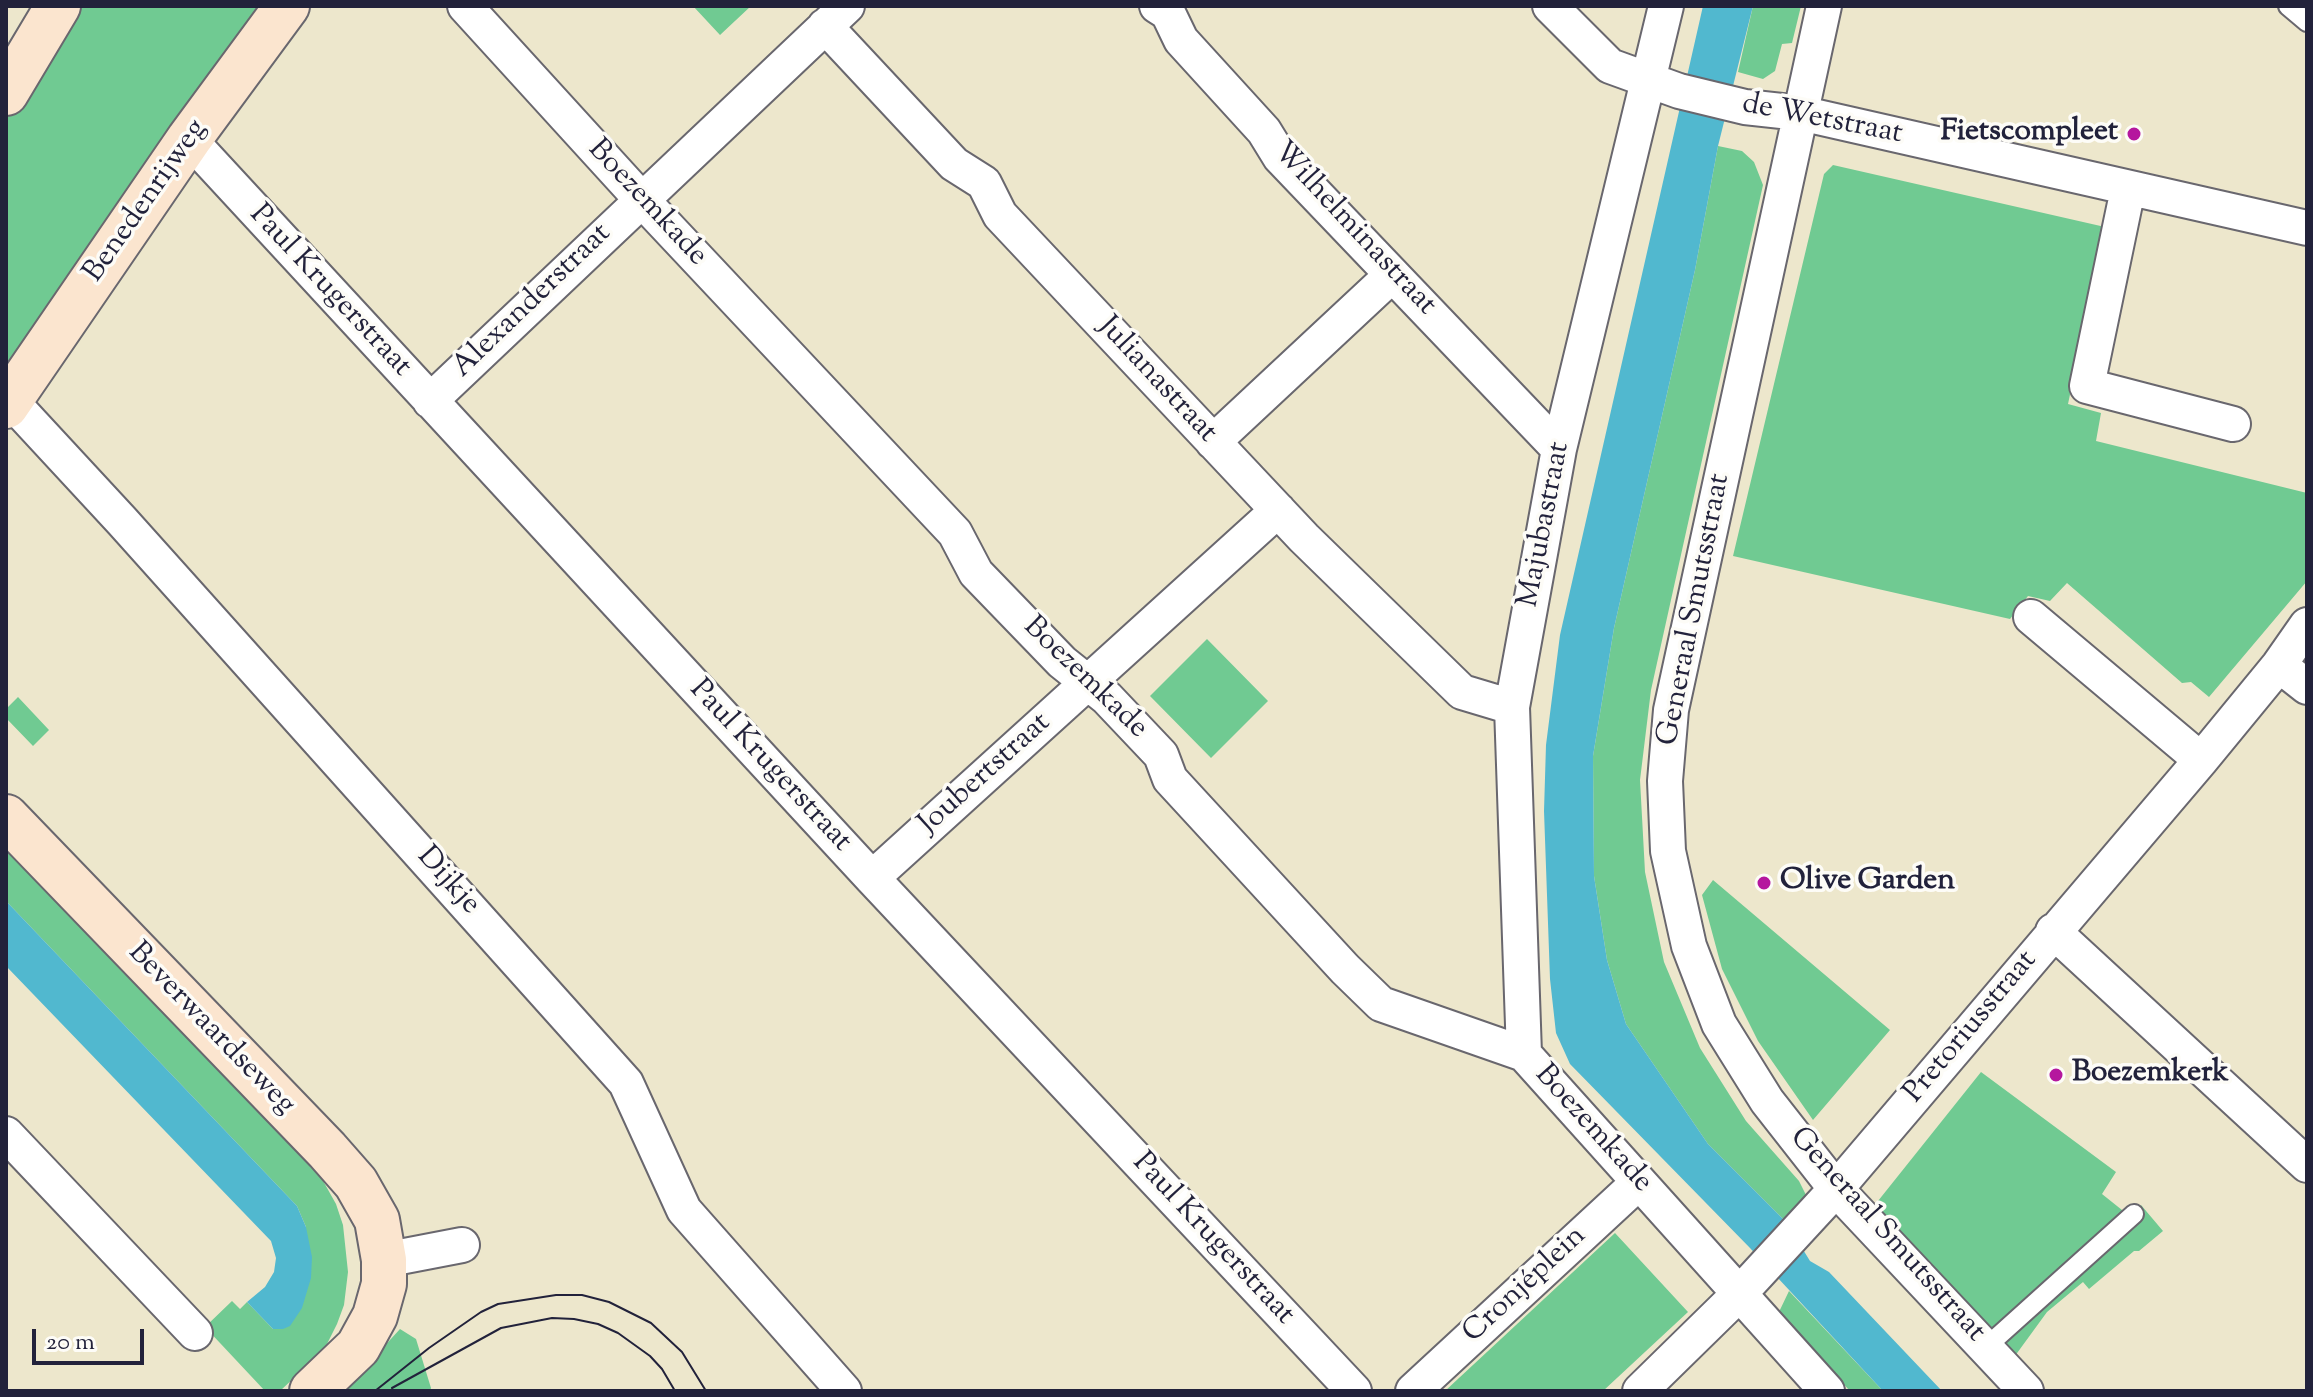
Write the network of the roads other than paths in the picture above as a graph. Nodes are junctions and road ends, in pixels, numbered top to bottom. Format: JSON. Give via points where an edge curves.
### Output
{"nodes":[{"id":1,"x":58,"y":6,"type":"edge"},
{"id":2,"x":287,"y":6,"type":"edge"},
{"id":3,"x":465,"y":6,"type":"edge"},
{"id":4,"x":1157,"y":6,"type":"edge"},
{"id":5,"x":1550,"y":6,"type":"edge"},
{"id":6,"x":1666,"y":6,"type":"edge"},
{"id":7,"x":1824,"y":6,"type":"edge"},
{"id":8,"x":2288,"y":6,"type":"edge"},
{"id":9,"x":836,"y":16,"type":"edge"},
{"id":10,"x":2307,"y":22,"type":"edge"},
{"id":11,"x":1663,"y":86,"type":"junction"},
{"id":12,"x":6,"y":93,"type":"edge"},
{"id":13,"x":1800,"y":113,"type":"junction"},
{"id":14,"x":189,"y":139,"type":"junction"},
{"id":15,"x":2128,"y":189,"type":"junction"},
{"id":16,"x":641,"y":199,"type":"junction"},
{"id":17,"x":2307,"y":228,"type":"edge"},
{"id":18,"x":1392,"y":275,"type":"junction"},
{"id":19,"x":430,"y":401,"type":"junction"},
{"id":20,"x":8,"y":403,"type":"edge"},
{"id":21,"x":2233,"y":424,"type":"dead end"},
{"id":22,"x":1213,"y":442,"type":"junction"},
{"id":23,"x":1559,"y":449,"type":"junction"},
{"id":24,"x":1278,"y":510,"type":"junction"},
{"id":25,"x":2031,"y":617,"type":"dead end"},
{"id":26,"x":2307,"y":625,"type":"edge"},
{"id":27,"x":2279,"y":665,"type":"junction"},
{"id":28,"x":1089,"y":682,"type":"junction"},
{"id":29,"x":2307,"y":687,"type":"edge"},
{"id":30,"x":1512,"y":707,"type":"junction"},
{"id":31,"x":2201,"y":760,"type":"junction"},
{"id":32,"x":6,"y":817,"type":"edge"},
{"id":33,"x":872,"y":878,"type":"junction"},
{"id":34,"x":2053,"y":931,"type":"junction"},
{"id":35,"x":1524,"y":1054,"type":"junction"},
{"id":36,"x":6,"y":1134,"type":"edge"},
{"id":37,"x":2307,"y":1165,"type":"edge"},
{"id":38,"x":1639,"y":1182,"type":"junction"},
{"id":39,"x":1836,"y":1189,"type":"junction"},
{"id":40,"x":2134,"y":1214,"type":"dead end"},
{"id":41,"x":462,"y":1245,"type":"dead end"},
{"id":42,"x":384,"y":1260,"type":"junction"},
{"id":43,"x":1748,"y":1284,"type":"junction"},
{"id":44,"x":195,"y":1333,"type":"dead end"},
{"id":45,"x":1985,"y":1348,"type":"junction"},
{"id":46,"x":312,"y":1391,"type":"edge"},
{"id":47,"x":844,"y":1391,"type":"edge"},
{"id":48,"x":1354,"y":1391,"type":"edge"},
{"id":49,"x":1413,"y":1391,"type":"edge"},
{"id":50,"x":1640,"y":1391,"type":"edge"},
{"id":51,"x":1827,"y":1391,"type":"edge"},
{"id":52,"x":2026,"y":1391,"type":"edge"}],
"edges":[{"from":1,"to":12,"type":"street"},
{"from":2,"to":14,"type":"street","name":"Benedenrijweg"},
{"from":3,"to":16,"type":"street","name":"Boezemkade"},
{"from":4,"to":18,"type":"street","name":"Wilhelminastraat","via":[[1168,13],[1181,40],[1264,131],[1280,157]]},
{"from":5,"to":11,"type":"street","name":"de Wetstraat","via":[[1610,66]]},
{"from":6,"to":11,"type":"street","name":"Majubastraat"},
{"from":7,"to":13,"type":"street","name":"Generaal Smutsstraat"},
{"from":8,"to":10,"type":"lane"},
{"from":9,"to":16,"type":"street","name":"Alexanderstraat"},
{"from":9,"to":22,"type":"street","name":"Julianastraat","via":[[954,164],[984,183],[1000,215]]},
{"from":11,"to":13,"type":"street","name":"de Wetstraat","via":[[1745,107]]},
{"from":11,"to":23,"type":"street","name":"Majubastraat"},
{"from":13,"to":15,"type":"street","name":"de Wetstraat"},
{"from":13,"to":39,"type":"street","name":"Generaal Smutsstraat","via":[[1671,710],[1665,781],[1668,851],[1689,946],[1719,1024],[1767,1101]]},
{"from":14,"to":19,"type":"street","name":"Paul Krugerstraat"},
{"from":14,"to":20,"type":"street","name":"Benedenrijweg"},
{"from":15,"to":17,"type":"street","name":"de Wetstraat"},
{"from":15,"to":21,"type":"street","via":[[2087,386]]},
{"from":16,"to":19,"type":"street","name":"Alexanderstraat"},
{"from":16,"to":28,"type":"street","name":"Boezemkade","via":[[955,533],[976,573],[1062,662]]},
{"from":18,"to":22,"type":"street"},
{"from":18,"to":23,"type":"street","name":"Wilhelminastraat"},
{"from":19,"to":33,"type":"street","name":"Paul Krugerstraat"},
{"from":20,"to":47,"type":"street","name":"Dijkje","via":[[122,521],[626,1083],[684,1210]]},
{"from":22,"to":24,"type":"street","name":"Julianastraat"},
{"from":23,"to":30,"type":"street","name":"Majubastraat"},
{"from":24,"to":28,"type":"street","name":"Joubertstraat"},
{"from":24,"to":30,"type":"street","name":"Julianastraat","via":[[1462,692]]},
{"from":25,"to":31,"type":"street"},
{"from":26,"to":27,"type":"street","name":"Pretoriusstraat"},
{"from":27,"to":29,"type":"street"},
{"from":27,"to":31,"type":"street","name":"Pretoriusstraat"},
{"from":28,"to":33,"type":"street","name":"Joubertstraat"},
{"from":28,"to":35,"type":"street","name":"Boezemkade","via":[[1161,755],[1170,779],[1381,1004]]},
{"from":30,"to":35,"type":"street","name":"Majubastraat"},
{"from":31,"to":34,"type":"street","name":"Pretoriusstraat"},
{"from":32,"to":42,"type":"street","name":"Beverwaardseweg","via":[[356,1183],[377,1220]]},
{"from":33,"to":48,"type":"street","name":"Paul Krugerstraat"},
{"from":34,"to":37,"type":"street"},
{"from":34,"to":39,"type":"street","name":"Pretoriusstraat"},
{"from":35,"to":38,"type":"street","name":"Boezemkade"},
{"from":36,"to":44,"type":"street"},
{"from":38,"to":43,"type":"street","name":"Boezemkade"},
{"from":38,"to":49,"type":"street","name":"Cronjéplein"},
{"from":39,"to":43,"type":"street","name":"Pretoriusstraat"},
{"from":39,"to":45,"type":"street","name":"Generaal Smutsstraat"},
{"from":40,"to":45,"type":"lane"},
{"from":41,"to":42,"type":"street"},
{"from":42,"to":46,"type":"street","name":"Beverwaardseweg","via":[[375,1316],[358,1347]]},
{"from":43,"to":50,"type":"street"},
{"from":43,"to":51,"type":"street","name":"Boezemkade"},
{"from":45,"to":52,"type":"street","name":"Generaal Smutsstraat"}]}
